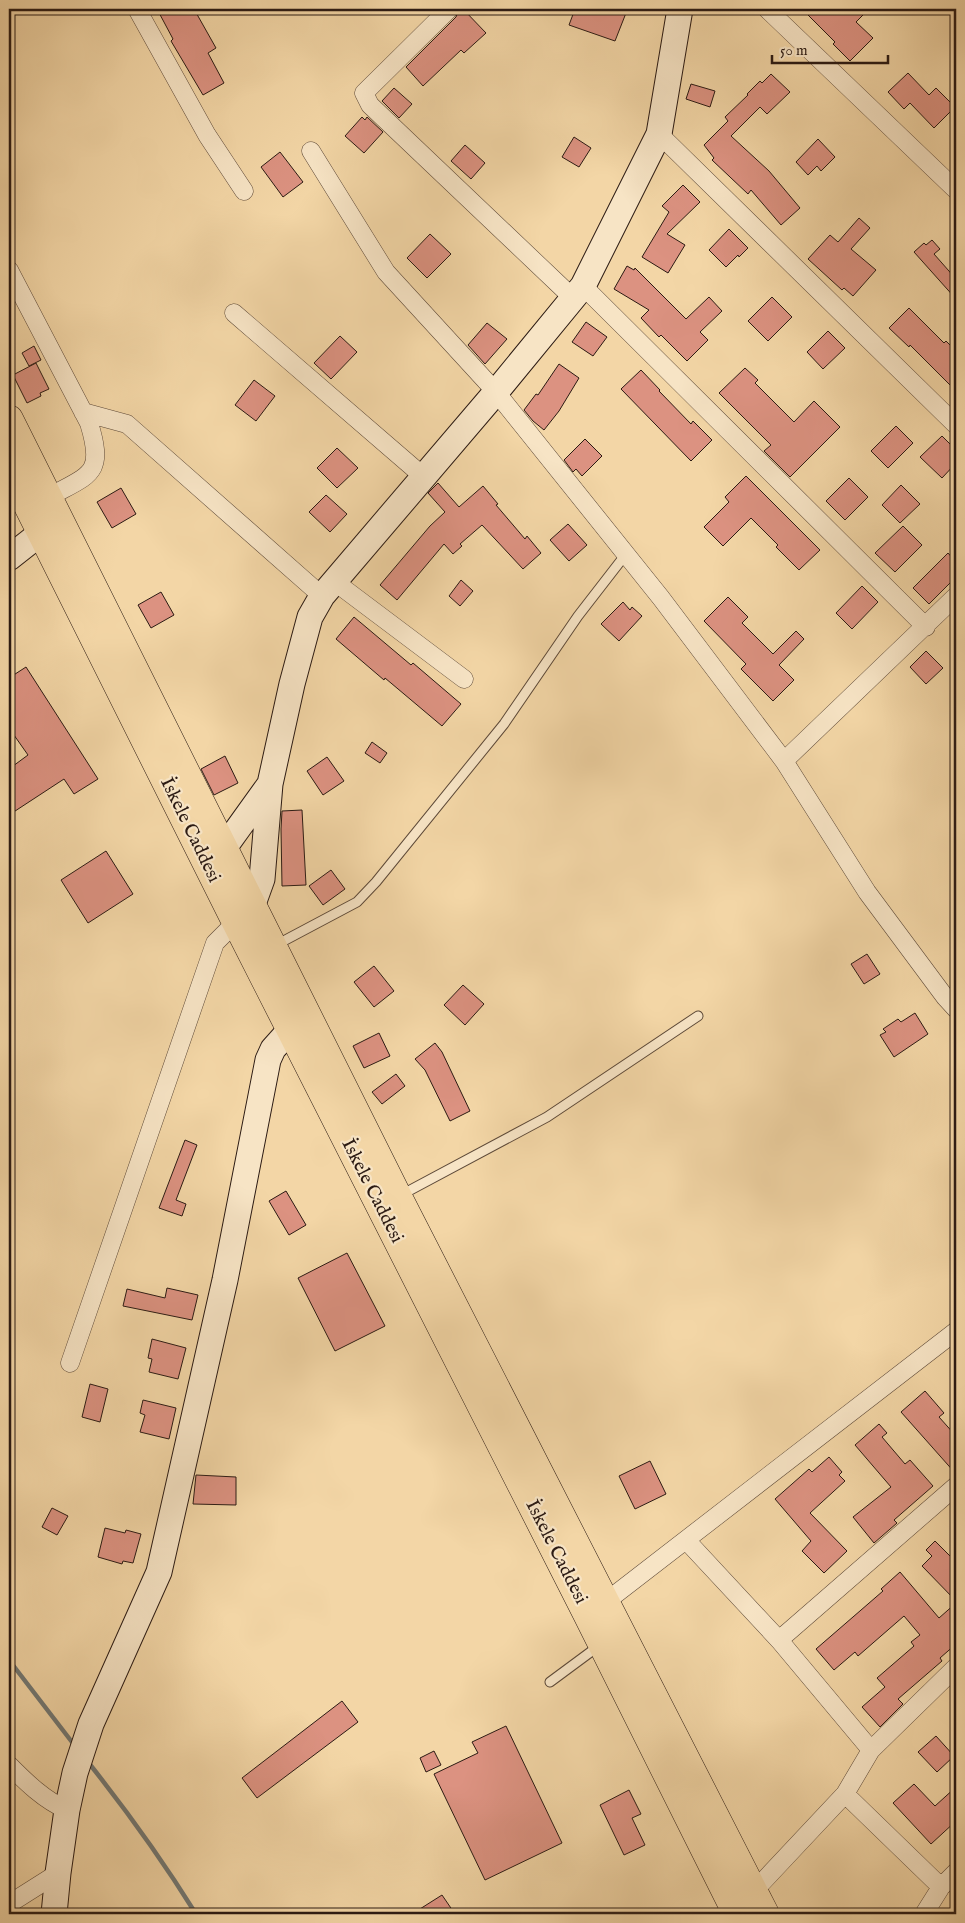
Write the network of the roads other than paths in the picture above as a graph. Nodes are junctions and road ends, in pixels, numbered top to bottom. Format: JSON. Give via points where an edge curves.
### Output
{"nodes":[{"id":1,"x":137,"y":9,"type":"edge"},
{"id":2,"x":449,"y":9,"type":"edge"},
{"id":3,"x":680,"y":9,"type":"edge"},
{"id":4,"x":767,"y":9,"type":"edge"},
{"id":5,"x":659,"y":134,"type":"junction"},
{"id":6,"x":311,"y":150,"type":"dead end"},
{"id":7,"x":956,"y":190,"type":"edge"},
{"id":8,"x":244,"y":191,"type":"dead end"},
{"id":9,"x":9,"y":270,"type":"edge"},
{"id":10,"x":578,"y":292,"type":"junction"},
{"id":11,"x":234,"y":313,"type":"dead end"},
{"id":12,"x":496,"y":392,"type":"junction"},
{"id":13,"x":83,"y":412,"type":"junction"},
{"id":14,"x":9,"y":419,"type":"edge"},
{"id":15,"x":956,"y":425,"type":"edge"},
{"id":16,"x":9,"y":468,"type":"edge"},
{"id":17,"x":424,"y":477,"type":"junction"},
{"id":18,"x":50,"y":516,"type":"junction"},
{"id":19,"x":626,"y":554,"type":"junction"},
{"id":20,"x":9,"y":558,"type":"edge"},
{"id":21,"x":328,"y":589,"type":"junction"},
{"id":22,"x":956,"y":596,"type":"edge"},
{"id":23,"x":926,"y":627,"type":"junction"},
{"id":24,"x":464,"y":679,"type":"dead end"},
{"id":25,"x":784,"y":761,"type":"junction"},
{"id":26,"x":270,"y":784,"type":"junction"},
{"id":27,"x":224,"y":848,"type":"junction"},
{"id":28,"x":244,"y":913,"type":"junction"},
{"id":29,"x":274,"y":947,"type":"junction"},
{"id":30,"x":956,"y":1009,"type":"edge"},
{"id":31,"x":698,"y":1016,"type":"dead end"},
{"id":32,"x":290,"y":1030,"type":"junction"},
{"id":33,"x":398,"y":1197,"type":"junction"},
{"id":34,"x":956,"y":1330,"type":"edge"},
{"id":35,"x":70,"y":1363,"type":"dead end"},
{"id":36,"x":956,"y":1486,"type":"edge"},
{"id":37,"x":686,"y":1540,"type":"junction"},
{"id":38,"x":597,"y":1608,"type":"junction"},
{"id":39,"x":610,"y":1635,"type":"junction"},
{"id":40,"x":779,"y":1640,"type":"junction"},
{"id":41,"x":956,"y":1667,"type":"edge"},
{"id":42,"x":550,"y":1682,"type":"dead end"},
{"id":43,"x":870,"y":1750,"type":"junction"},
{"id":44,"x":9,"y":1765,"type":"edge"},
{"id":45,"x":845,"y":1794,"type":"junction"},
{"id":46,"x":67,"y":1810,"type":"junction"},
{"id":47,"x":58,"y":1872,"type":"junction"},
{"id":48,"x":956,"y":1872,"type":"edge"},
{"id":49,"x":941,"y":1887,"type":"junction"},
{"id":50,"x":759,"y":1902,"type":"edge"},
{"id":51,"x":9,"y":1904,"type":"edge"},
{"id":52,"x":54,"y":1914,"type":"edge"},
{"id":53,"x":737,"y":1914,"type":"edge"},
{"id":54,"x":924,"y":1914,"type":"edge"}],
"edges":[{"from":1,"to":8,"type":"street","via":[[206,135]]},
{"from":2,"to":10,"type":"street","via":[[364,92],[370,105]]},
{"from":3,"to":5,"type":"street"},
{"from":4,"to":7,"type":"street"},
{"from":5,"to":10,"type":"street"},
{"from":5,"to":15,"type":"street"},
{"from":6,"to":12,"type":"street","via":[[386,272]]},
{"from":9,"to":13,"type":"street"},
{"from":10,"to":12,"type":"street"},
{"from":10,"to":23,"type":"street"},
{"from":11,"to":17,"type":"street"},
{"from":12,"to":17,"type":"street"},
{"from":12,"to":19,"type":"street"},
{"from":13,"to":18,"type":"street","via":[[95,441],[96,460],[90,474]]},
{"from":13,"to":21,"type":"street","via":[[127,424]]},
{"from":14,"to":18,"type":"main road"},
{"from":16,"to":18,"type":"main road","name":"İskele Caddesi"},
{"from":17,"to":21,"type":"street"},
{"from":18,"to":20,"type":"street"},
{"from":18,"to":27,"type":"main road"},
{"from":18,"to":28,"type":"main road","name":"İskele Caddesi"},
{"from":19,"to":25,"type":"street"},
{"from":19,"to":29,"type":"lane","via":[[578,616],[504,724],[376,882],[357,902]]},
{"from":21,"to":24,"type":"street"},
{"from":21,"to":26,"type":"street","via":[[310,617]]},
{"from":22,"to":23,"type":"street"},
{"from":23,"to":25,"type":"street"},
{"from":25,"to":30,"type":"street","via":[[867,892]]},
{"from":26,"to":27,"type":"street"},
{"from":26,"to":28,"type":"street","via":[[262,879]]},
{"from":27,"to":28,"type":"main road"},
{"from":28,"to":29,"type":"main road"},
{"from":28,"to":32,"type":"main road","name":"İskele Caddesi"},
{"from":28,"to":35,"type":"street","via":[[215,943]]},
{"from":29,"to":33,"type":"main road"},
{"from":31,"to":33,"type":"lane","via":[[547,1117]]},
{"from":32,"to":38,"type":"main road","name":"İskele Caddesi"},
{"from":32,"to":46,"type":"street","via":[[268,1060],[225,1280],[160,1572],[91,1724]]},
{"from":33,"to":38,"type":"main road"},
{"from":34,"to":37,"type":"street"},
{"from":36,"to":40,"type":"street"},
{"from":37,"to":38,"type":"street"},
{"from":37,"to":40,"type":"street"},
{"from":38,"to":39,"type":"main road","name":"İskele Caddesi"},
{"from":39,"to":42,"type":"lane"},
{"from":39,"to":50,"type":"main road"},
{"from":39,"to":53,"type":"main road","name":"İskele Caddesi"},
{"from":40,"to":43,"type":"street"},
{"from":41,"to":43,"type":"street"},
{"from":43,"to":45,"type":"street"},
{"from":44,"to":46,"type":"street","via":[[55,1805]]},
{"from":45,"to":49,"type":"street"},
{"from":45,"to":50,"type":"street"},
{"from":46,"to":47,"type":"street"},
{"from":47,"to":51,"type":"street"},
{"from":47,"to":52,"type":"street"},
{"from":48,"to":49,"type":"street"},
{"from":49,"to":54,"type":"street"}]}
